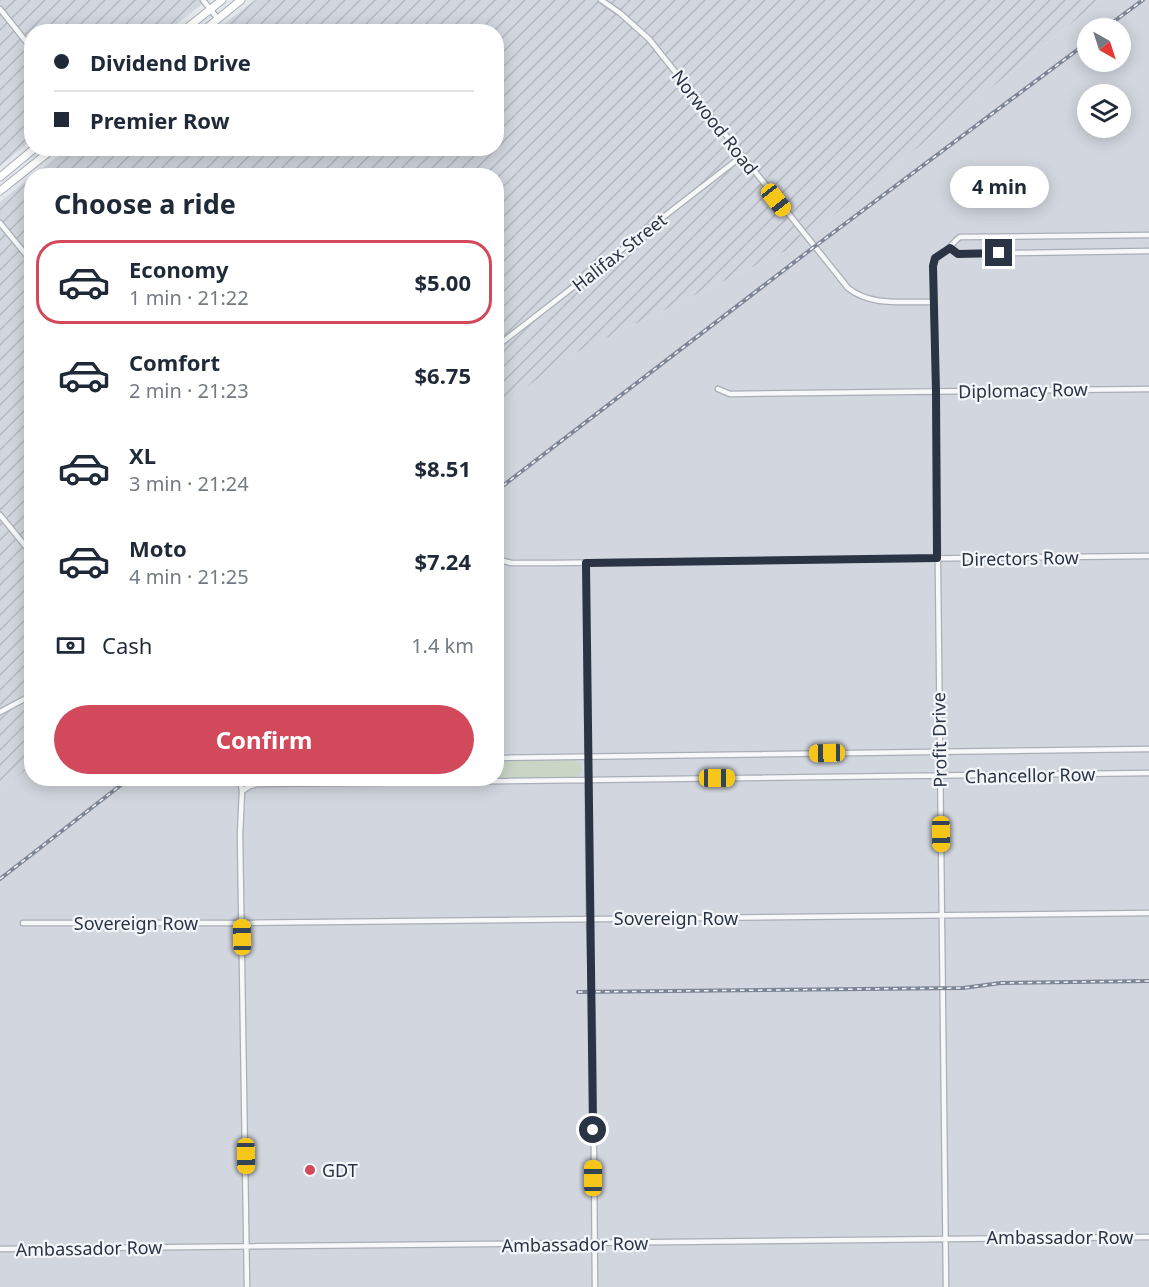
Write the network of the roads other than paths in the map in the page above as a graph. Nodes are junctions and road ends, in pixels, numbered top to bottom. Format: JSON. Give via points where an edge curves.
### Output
{"nodes":[{"id":1,"x":203,"y":0,"type":"edge"},
{"id":2,"x":222,"y":0,"type":"edge"},
{"id":3,"x":241,"y":0,"type":"edge"},
{"id":4,"x":605,"y":1,"type":"edge"},
{"id":5,"x":0,"y":9,"type":"edge"},
{"id":6,"x":210,"y":9,"type":"junction"},
{"id":7,"x":218,"y":19,"type":"junction"},
{"id":8,"x":192,"y":24,"type":"edge"},
{"id":9,"x":212,"y":24,"type":"edge"},
{"id":10,"x":24,"y":39,"type":"edge"},
{"id":11,"x":26,"y":156,"type":"edge"},
{"id":12,"x":38,"y":156,"type":"edge"},
{"id":13,"x":44,"y":156,"type":"edge"},
{"id":14,"x":742,"y":156,"type":"junction"},
{"id":15,"x":40,"y":159,"type":"junction"},
{"id":16,"x":29,"y":168,"type":"edge"},
{"id":17,"x":24,"y":172,"type":"edge"},
{"id":18,"x":0,"y":177,"type":"edge"},
{"id":19,"x":0,"y":191,"type":"edge"},
{"id":20,"x":0,"y":223,"type":"edge"},
{"id":21,"x":1149,"y":235,"type":"edge"},
{"id":22,"x":950,"y":248,"type":"junction"},
{"id":23,"x":1149,"y":251,"type":"edge"},
{"id":24,"x":24,"y":252,"type":"edge"},
{"id":25,"x":934,"y":302,"type":"junction"},
{"id":26,"x":504,"y":341,"type":"edge"},
{"id":27,"x":1149,"y":388,"type":"edge"},
{"id":28,"x":718,"y":389,"type":"dead end"},
{"id":29,"x":936,"y":391,"type":"junction"},
{"id":30,"x":0,"y":515,"type":"edge"},
{"id":31,"x":24,"y":544,"type":"edge"},
{"id":32,"x":1149,"y":556,"type":"edge"},
{"id":33,"x":937,"y":558,"type":"junction"},
{"id":34,"x":504,"y":561,"type":"edge"},
{"id":35,"x":586,"y":563,"type":"junction"},
{"id":36,"x":24,"y":698,"type":"edge"},
{"id":37,"x":0,"y":712,"type":"edge"},
{"id":38,"x":1149,"y":749,"type":"edge"},
{"id":39,"x":940,"y":752,"type":"junction"},
{"id":40,"x":589,"y":756,"type":"junction"},
{"id":41,"x":504,"y":758,"type":"edge"},
{"id":42,"x":1149,"y":773,"type":"edge"},
{"id":43,"x":940,"y":776,"type":"junction"},
{"id":44,"x":589,"y":779,"type":"junction"},
{"id":45,"x":504,"y":780,"type":"edge"},
{"id":46,"x":241,"y":786,"type":"edge"},
{"id":47,"x":250,"y":786,"type":"edge"},
{"id":48,"x":242,"y":790,"type":"junction"},
{"id":49,"x":1149,"y":913,"type":"edge"},
{"id":50,"x":942,"y":916,"type":"junction"},
{"id":51,"x":589,"y":919,"type":"junction"},
{"id":52,"x":23,"y":923,"type":"dead end"},
{"id":53,"x":242,"y":923,"type":"junction"},
{"id":54,"x":1149,"y":1237,"type":"edge"},
{"id":55,"x":946,"y":1238,"type":"junction"},
{"id":56,"x":594,"y":1243,"type":"junction"},
{"id":57,"x":247,"y":1247,"type":"junction"},
{"id":58,"x":0,"y":1249,"type":"edge"},
{"id":59,"x":247,"y":1287,"type":"edge"},
{"id":60,"x":595,"y":1287,"type":"edge"},
{"id":61,"x":946,"y":1287,"type":"edge"}],
"edges":[{"from":1,"to":6,"type":"street"},
{"from":2,"to":6,"type":"main road"},
{"from":3,"to":7,"type":"main road"},
{"from":4,"to":14,"type":"street","name":"Norwood Road","via":[[649,39]]},
{"from":5,"to":10,"type":"street"},
{"from":6,"to":7,"type":"street"},
{"from":6,"to":8,"type":"main road"},
{"from":7,"to":9,"type":"main road"},
{"from":11,"to":18,"type":"main road"},
{"from":12,"to":15,"type":"main road"},
{"from":13,"to":15,"type":"main road"},
{"from":14,"to":25,"type":"street","name":"Norwood Road","via":[[856,295],[875,301]]},
{"from":14,"to":26,"type":"street","name":"Halifax Street"},
{"from":15,"to":16,"type":"main road"},
{"from":17,"to":19,"type":"main road"},
{"from":20,"to":24,"type":"street"},
{"from":21,"to":22,"type":"street","via":[[960,237]]},
{"from":22,"to":23,"type":"street","via":[[958,254]]},
{"from":22,"to":25,"type":"street","name":"Profit Drive","via":[[935,258]]},
{"from":25,"to":29,"type":"street","name":"Profit Drive"},
{"from":27,"to":29,"type":"street","name":"Diplomacy Row"},
{"from":28,"to":29,"type":"street","name":"Diplomacy Row","via":[[730,394]]},
{"from":29,"to":33,"type":"street","name":"Profit Drive"},
{"from":30,"to":31,"type":"street"},
{"from":32,"to":33,"type":"street","name":"Directors Row"},
{"from":33,"to":35,"type":"street","name":"Directors Row"},
{"from":33,"to":39,"type":"street","name":"Profit Drive"},
{"from":34,"to":35,"type":"street","name":"Directors Row"},
{"from":35,"to":40,"type":"street"},
{"from":36,"to":37,"type":"street"},
{"from":38,"to":39,"type":"street","name":"Chancellor Row"},
{"from":39,"to":40,"type":"street","name":"Chancellor Row"},
{"from":39,"to":43,"type":"street","name":"Profit Drive"},
{"from":40,"to":41,"type":"street","name":"Chancellor Row"},
{"from":40,"to":44,"type":"street"},
{"from":42,"to":43,"type":"street","name":"Chancellor Row"},
{"from":43,"to":44,"type":"street","name":"Chancellor Row"},
{"from":43,"to":50,"type":"street","name":"Profit Drive"},
{"from":44,"to":45,"type":"street","name":"Chancellor Row"},
{"from":44,"to":51,"type":"street"},
{"from":46,"to":48,"type":"street"},
{"from":47,"to":48,"type":"street","name":"Chancellor Row"},
{"from":48,"to":53,"type":"street"},
{"from":49,"to":50,"type":"street","name":"Sovereign Row"},
{"from":50,"to":51,"type":"street","name":"Sovereign Row"},
{"from":50,"to":55,"type":"street","name":"Profit Drive"},
{"from":51,"to":53,"type":"street","name":"Sovereign Row"},
{"from":51,"to":56,"type":"street"},
{"from":52,"to":53,"type":"street","name":"Sovereign Row"},
{"from":53,"to":57,"type":"street"},
{"from":54,"to":55,"type":"street","name":"Ambassador Row"},
{"from":55,"to":56,"type":"street","name":"Ambassador Row"},
{"from":55,"to":61,"type":"street","name":"Profit Drive"},
{"from":56,"to":57,"type":"street","name":"Ambassador Row"},
{"from":56,"to":60,"type":"street"},
{"from":57,"to":58,"type":"street","name":"Ambassador Row"},
{"from":57,"to":59,"type":"street"}]}
